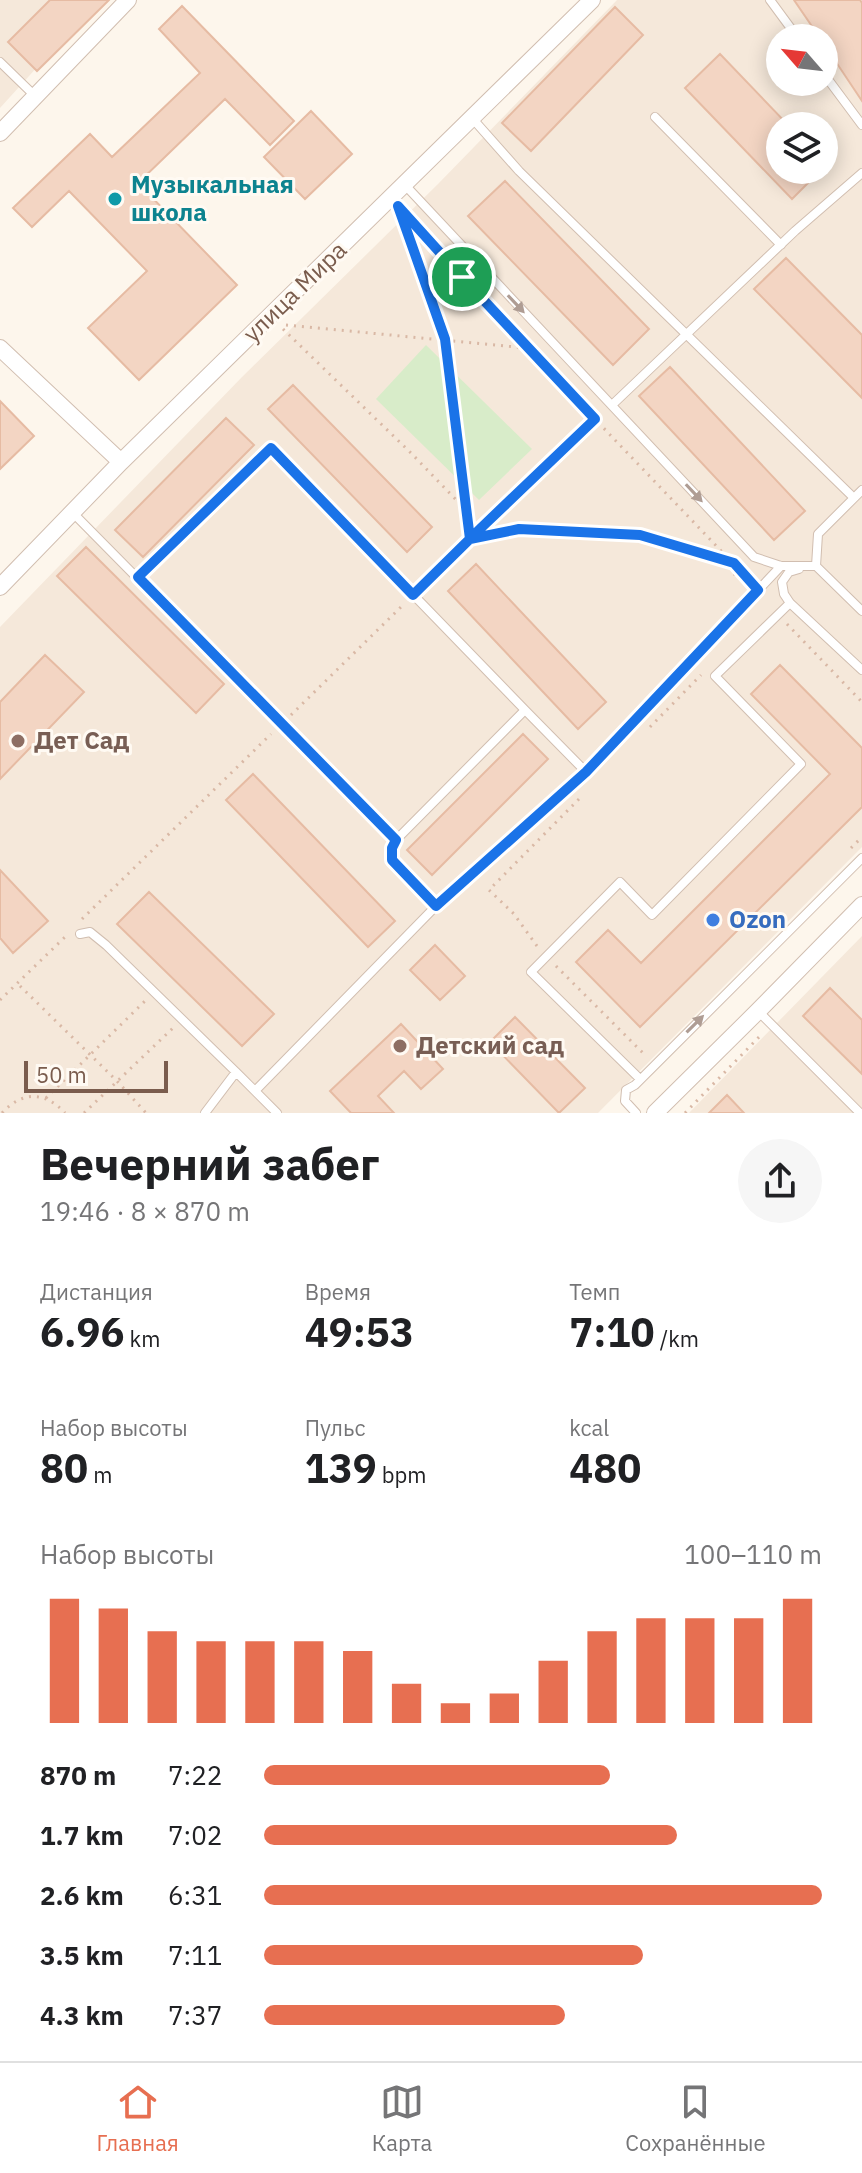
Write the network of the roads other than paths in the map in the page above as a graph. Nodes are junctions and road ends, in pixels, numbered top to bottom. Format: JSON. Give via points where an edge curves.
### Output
{"nodes":[{"id":1,"x":128,"y":0,"type":"edge"},
{"id":2,"x":592,"y":0,"type":"edge"},
{"id":3,"x":770,"y":0,"type":"edge"},
{"id":4,"x":788,"y":24,"type":"edge"},
{"id":5,"x":0,"y":62,"type":"edge"},
{"id":6,"x":838,"y":93,"type":"edge"},
{"id":7,"x":35,"y":96,"type":"junction"},
{"id":8,"x":472,"y":117,"type":"junction"},
{"id":9,"x":655,"y":117,"type":"dead end"},
{"id":10,"x":862,"y":125,"type":"edge"},
{"id":11,"x":0,"y":133,"type":"edge"},
{"id":12,"x":862,"y":173,"type":"edge"},
{"id":13,"x":405,"y":185,"type":"junction"},
{"id":14,"x":781,"y":245,"type":"junction"},
{"id":15,"x":687,"y":333,"type":"junction"},
{"id":16,"x":0,"y":348,"type":"edge"},
{"id":17,"x":612,"y":405,"type":"junction"},
{"id":18,"x":121,"y":462,"type":"junction"},
{"id":19,"x":862,"y":490,"type":"edge"},
{"id":20,"x":854,"y":498,"type":"junction"},
{"id":21,"x":73,"y":513,"type":"junction"},
{"id":22,"x":781,"y":566,"type":"junction"},
{"id":23,"x":814,"y":566,"type":"junction"},
{"id":24,"x":138,"y":577,"type":"junction"},
{"id":25,"x":0,"y":587,"type":"edge"},
{"id":26,"x":790,"y":603,"type":"junction"},
{"id":27,"x":862,"y":611,"type":"edge"},
{"id":28,"x":862,"y":670,"type":"edge"},
{"id":29,"x":525,"y":710,"type":"junction"},
{"id":30,"x":586,"y":772,"type":"junction"},
{"id":31,"x":396,"y":840,"type":"junction"},
{"id":32,"x":862,"y":858,"type":"edge"},
{"id":33,"x":436,"y":906,"type":"junction"},
{"id":34,"x":859,"y":913,"type":"edge"},
{"id":35,"x":75,"y":932,"type":"road end"},
{"id":36,"x":758,"y":1011,"type":"junction"},
{"id":37,"x":236,"y":1072,"type":"junction"},
{"id":38,"x":640,"y":1079,"type":"junction"},
{"id":39,"x":255,"y":1091,"type":"junction"},
{"id":40,"x":205,"y":1113,"type":"edge"},
{"id":41,"x":277,"y":1113,"type":"edge"},
{"id":42,"x":636,"y":1113,"type":"edge"},
{"id":43,"x":655,"y":1113,"type":"edge"},
{"id":44,"x":860,"y":1113,"type":"edge"}],
"edges":[{"from":1,"to":7,"type":"street"},
{"from":2,"to":8,"type":"street","name":"улица Мира"},
{"from":3,"to":4,"type":"lane"},
{"from":5,"to":7,"type":"lane"},
{"from":6,"to":10,"type":"lane"},
{"from":7,"to":11,"type":"street"},
{"from":8,"to":13,"type":"street","name":"улица Мира"},
{"from":8,"to":15,"type":"lane","via":[[519,171]]},
{"from":9,"to":14,"type":"lane"},
{"from":12,"to":14,"type":"lane"},
{"from":13,"to":17,"type":"lane","one_way":true},
{"from":13,"to":18,"type":"street","name":"улица Мира"},
{"from":14,"to":15,"type":"lane"},
{"from":15,"to":17,"type":"lane"},
{"from":15,"to":20,"type":"lane"},
{"from":16,"to":18,"type":"street"},
{"from":17,"to":22,"type":"lane","one_way":true,"via":[[754,557]]},
{"from":18,"to":21,"type":"street","name":"улица Мира"},
{"from":19,"to":20,"type":"lane"},
{"from":20,"to":23,"type":"lane","via":[[818,534]]},
{"from":21,"to":24,"type":"lane"},
{"from":21,"to":25,"type":"street","name":"улица Мира"},
{"from":22,"to":23,"type":"lane"},
{"from":22,"to":30,"type":"lane"},
{"from":23,"to":26,"type":"lane","via":[[784,577],[781,589]]},
{"from":23,"to":27,"type":"lane"},
{"from":24,"to":29,"type":"lane","via":[[271,448]]},
{"from":24,"to":31,"type":"lane"},
{"from":26,"to":28,"type":"lane"},
{"from":26,"to":38,"type":"lane","via":[[715,676],[801,764],[652,915],[620,882],[531,972]]},
{"from":29,"to":30,"type":"lane"},
{"from":29,"to":31,"type":"lane"},
{"from":30,"to":33,"type":"lane"},
{"from":31,"to":33,"type":"lane","via":[[392,860]]},
{"from":38,"to":32,"type":"lane","one_way":true},
{"from":33,"to":39,"type":"lane"},
{"from":34,"to":36,"type":"street"},
{"from":35,"to":37,"type":"lane","via":[[90,932]]},
{"from":36,"to":43,"type":"street"},
{"from":36,"to":44,"type":"lane"},
{"from":37,"to":39,"type":"lane"},
{"from":37,"to":40,"type":"lane"},
{"from":38,"to":42,"type":"lane","via":[[625,1093]]},
{"from":39,"to":41,"type":"lane"}]}
